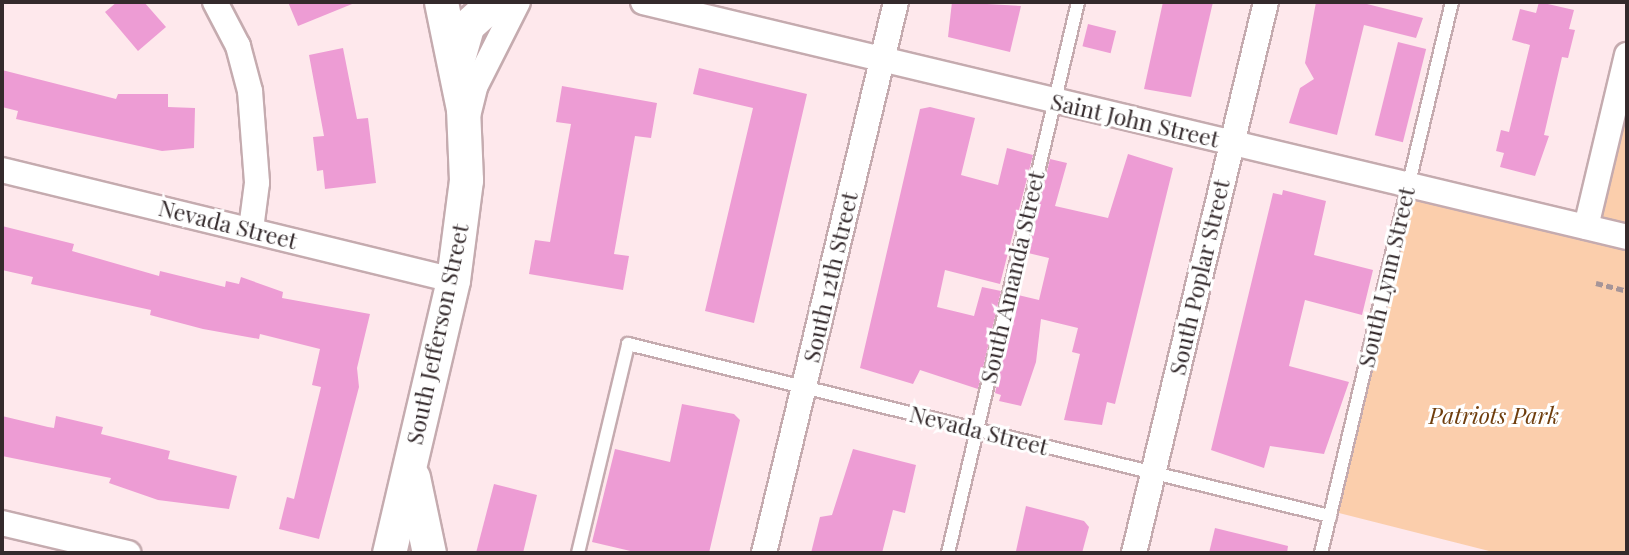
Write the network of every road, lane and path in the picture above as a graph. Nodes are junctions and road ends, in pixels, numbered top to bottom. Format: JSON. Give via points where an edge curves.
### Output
{"nodes":[{"id":1,"x":215,"y":2,"type":"edge"},
{"id":2,"x":494,"y":2,"type":"edge"},
{"id":3,"x":518,"y":2,"type":"edge"},
{"id":4,"x":643,"y":2,"type":"edge"},
{"id":5,"x":895,"y":2,"type":"edge"},
{"id":6,"x":1077,"y":2,"type":"edge"},
{"id":7,"x":1266,"y":2,"type":"edge"},
{"id":8,"x":1452,"y":2,"type":"edge"},
{"id":9,"x":445,"y":15,"type":"edge"},
{"id":10,"x":1627,"y":55,"type":"edge"},
{"id":11,"x":882,"y":59,"type":"junction"},
{"id":12,"x":456,"y":67,"type":"junction"},
{"id":13,"x":1054,"y":100,"type":"junction"},
{"id":14,"x":464,"y":137,"type":"junction"},
{"id":15,"x":1231,"y":142,"type":"junction"},
{"id":16,"x":2,"y":170,"type":"edge"},
{"id":17,"x":1407,"y":185,"type":"junction"},
{"id":18,"x":1586,"y":227,"type":"junction"},
{"id":19,"x":251,"y":229,"type":"junction"},
{"id":20,"x":1627,"y":237,"type":"edge"},
{"id":21,"x":453,"y":280,"type":"junction"},
{"id":22,"x":1596,"y":283,"type":"dead end"},
{"id":23,"x":1627,"y":291,"type":"edge"},
{"id":24,"x":803,"y":387,"type":"junction"},
{"id":25,"x":976,"y":429,"type":"junction"},
{"id":26,"x":411,"y":458,"type":"junction"},
{"id":27,"x":1152,"y":472,"type":"junction"},
{"id":28,"x":1330,"y":516,"type":"junction"},
{"id":29,"x":2,"y":523,"type":"edge"},
{"id":30,"x":128,"y":553,"type":"edge"},
{"id":31,"x":389,"y":553,"type":"edge"},
{"id":32,"x":429,"y":553,"type":"edge"},
{"id":33,"x":578,"y":553,"type":"edge"},
{"id":34,"x":764,"y":553,"type":"edge"},
{"id":35,"x":948,"y":553,"type":"edge"},
{"id":36,"x":1134,"y":553,"type":"edge"},
{"id":37,"x":1321,"y":553,"type":"edge"}],
"edges":[{"from":1,"to":19,"type":"street","via":[[237,47],[250,91],[257,183]]},
{"from":2,"to":12,"type":"main road","via":[[467,26]]},
{"from":3,"to":14,"type":"street","via":[[476,85]]},
{"from":4,"to":11,"type":"street","name":"Saint John Street"},
{"from":5,"to":11,"type":"street","name":"South 12th Street"},
{"from":6,"to":13,"type":"lane","name":"South Amanda Street"},
{"from":7,"to":15,"type":"street","name":"South Poplar Street"},
{"from":8,"to":17,"type":"lane","name":"South Lynn Street"},
{"from":9,"to":12,"type":"main road","name":"South Jefferson Street"},
{"from":10,"to":18,"type":"street"},
{"from":11,"to":13,"type":"street","name":"Saint John Street"},
{"from":11,"to":24,"type":"street","name":"South 12th Street"},
{"from":12,"to":14,"type":"main road","name":"South Jefferson Street"},
{"from":13,"to":15,"type":"street","name":"Saint John Street"},
{"from":13,"to":25,"type":"lane","name":"South Amanda Street"},
{"from":14,"to":21,"type":"main road","name":"South Jefferson Street","via":[[467,180]]},
{"from":15,"to":17,"type":"street","name":"Saint John Street"},
{"from":15,"to":27,"type":"street","name":"South Poplar Street"},
{"from":16,"to":19,"type":"street","name":"Nevada Street"},
{"from":17,"to":18,"type":"street","name":"Saint John Street"},
{"from":17,"to":28,"type":"lane","name":"South Lynn Street"},
{"from":18,"to":20,"type":"street","name":"Saint John Street"},
{"from":19,"to":21,"type":"street","name":"Nevada Street"},
{"from":21,"to":26,"type":"main road","name":"South Jefferson Street"},
{"from":22,"to":23,"type":"path"},
{"from":24,"to":25,"type":"lane","name":"Nevada Street"},
{"from":24,"to":33,"type":"lane","name":"Nevada Street","via":[[628,344]]},
{"from":24,"to":34,"type":"street","name":"South 12th Street"},
{"from":25,"to":27,"type":"lane","name":"Nevada Street"},
{"from":25,"to":35,"type":"lane","name":"South Amanda Street"},
{"from":26,"to":31,"type":"main road","name":"South Jefferson Street"},
{"from":26,"to":32,"type":"main road","via":[[422,540]]},
{"from":27,"to":28,"type":"lane","name":"Nevada Street"},
{"from":27,"to":36,"type":"street","name":"South Poplar Street"},
{"from":28,"to":37,"type":"lane","name":"South Lynn Street"},
{"from":29,"to":30,"type":"street"}]}
